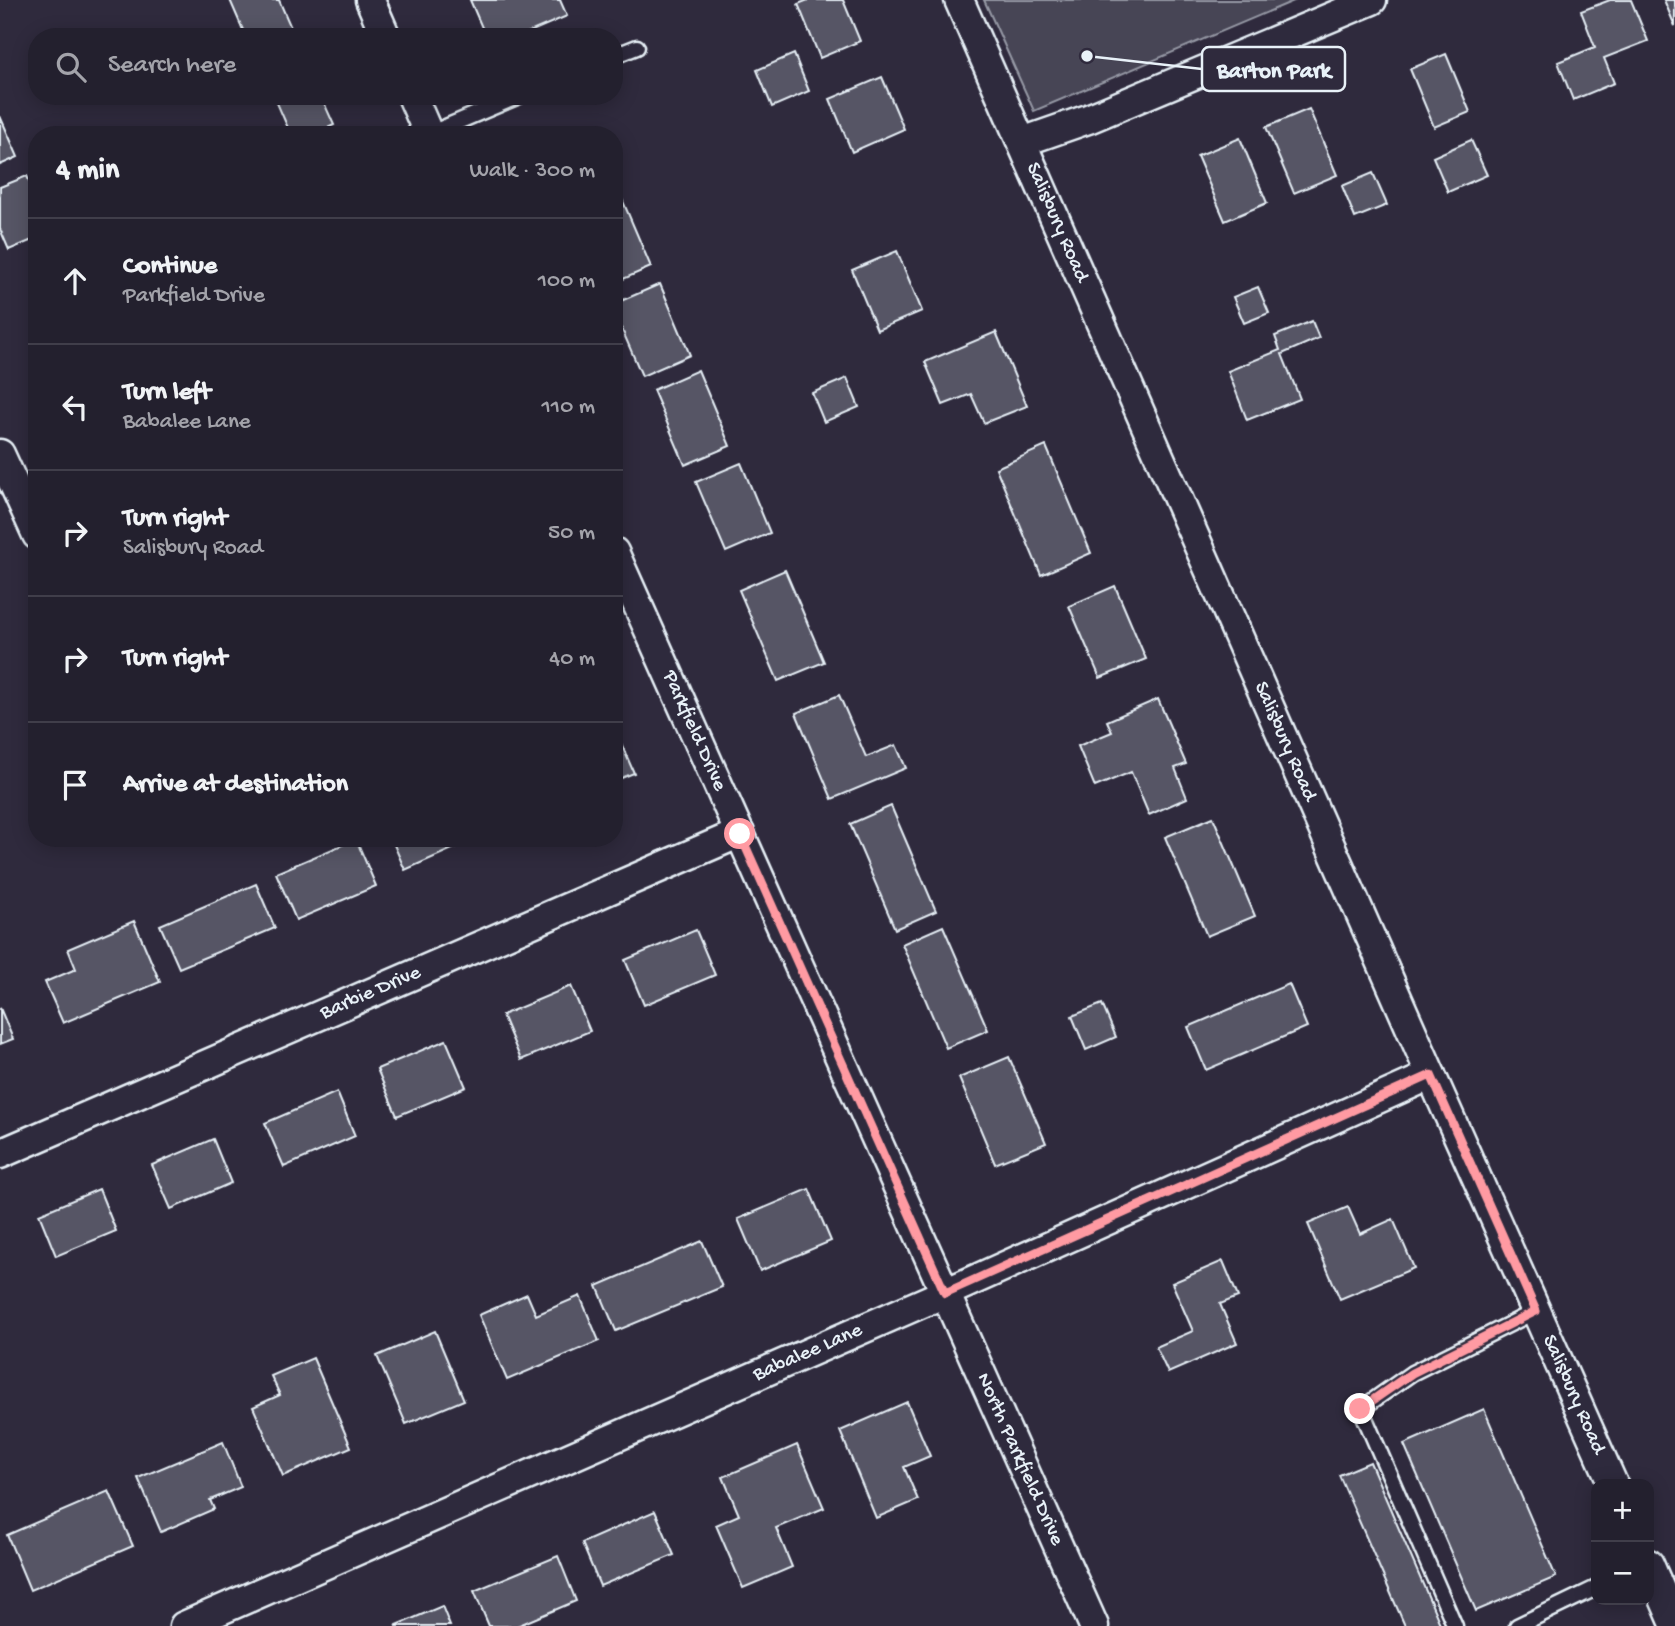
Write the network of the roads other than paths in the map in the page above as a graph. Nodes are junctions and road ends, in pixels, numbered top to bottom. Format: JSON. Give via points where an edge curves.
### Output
{"nodes":[{"id":1,"x":370,"y":0,"type":"edge"},
{"id":2,"x":959,"y":0,"type":"edge"},
{"id":3,"x":1372,"y":0,"type":"edge"},
{"id":4,"x":382,"y":28,"type":"edge"},
{"id":5,"x":637,"y":47,"type":"dead end"},
{"id":6,"x":623,"y":52,"type":"edge"},
{"id":7,"x":416,"y":105,"type":"edge"},
{"id":8,"x":498,"y":105,"type":"edge"},
{"id":9,"x":425,"y":126,"type":"edge"},
{"id":10,"x":448,"y":126,"type":"edge"},
{"id":11,"x":1022,"y":142,"type":"junction"},
{"id":12,"x":0,"y":454,"type":"edge"},
{"id":13,"x":28,"y":515,"type":"edge"},
{"id":14,"x":623,"y":572,"type":"edge"},
{"id":15,"x":740,"y":834,"type":"junction"},
{"id":16,"x":1431,"y":1075,"type":"junction"},
{"id":17,"x":0,"y":1154,"type":"edge"},
{"id":18,"x":945,"y":1293,"type":"junction"},
{"id":19,"x":1536,"y":1311,"type":"junction"},
{"id":20,"x":1611,"y":1479,"type":"edge"},
{"id":21,"x":1654,"y":1575,"type":"edge"},
{"id":22,"x":1591,"y":1590,"type":"edge"},
{"id":23,"x":1675,"y":1623,"type":"edge"},
{"id":24,"x":184,"y":1626,"type":"edge"},
{"id":25,"x":1094,"y":1626,"type":"edge"},
{"id":26,"x":1455,"y":1626,"type":"edge"},
{"id":27,"x":1517,"y":1626,"type":"edge"}],
"edges":[{"from":1,"to":4,"type":"street"},
{"from":2,"to":11,"type":"street","name":"Salisbury Road"},
{"from":3,"to":11,"type":"street","via":[[1088,119]]},
{"from":5,"to":6,"type":"lane"},
{"from":7,"to":9,"type":"street"},
{"from":8,"to":10,"type":"lane"},
{"from":11,"to":16,"type":"street","name":"Salisbury Road"},
{"from":12,"to":13,"type":"street"},
{"from":14,"to":15,"type":"street","name":"Parkfield Drive"},
{"from":15,"to":17,"type":"street","name":"Barbie Drive"},
{"from":15,"to":18,"type":"street","name":"Parkfield Drive"},
{"from":16,"to":18,"type":"street","name":"Babalee Lane"},
{"from":16,"to":19,"type":"street","name":"Salisbury Road"},
{"from":18,"to":24,"type":"street","name":"Babalee Lane"},
{"from":18,"to":25,"type":"street","name":"North Parkfield Drive"},
{"from":19,"to":20,"type":"street","name":"Salisbury Road"},
{"from":19,"to":26,"type":"lane","via":[[1412,1373],[1360,1409]]},
{"from":21,"to":23,"type":"street"},
{"from":22,"to":27,"type":"lane"}]}
